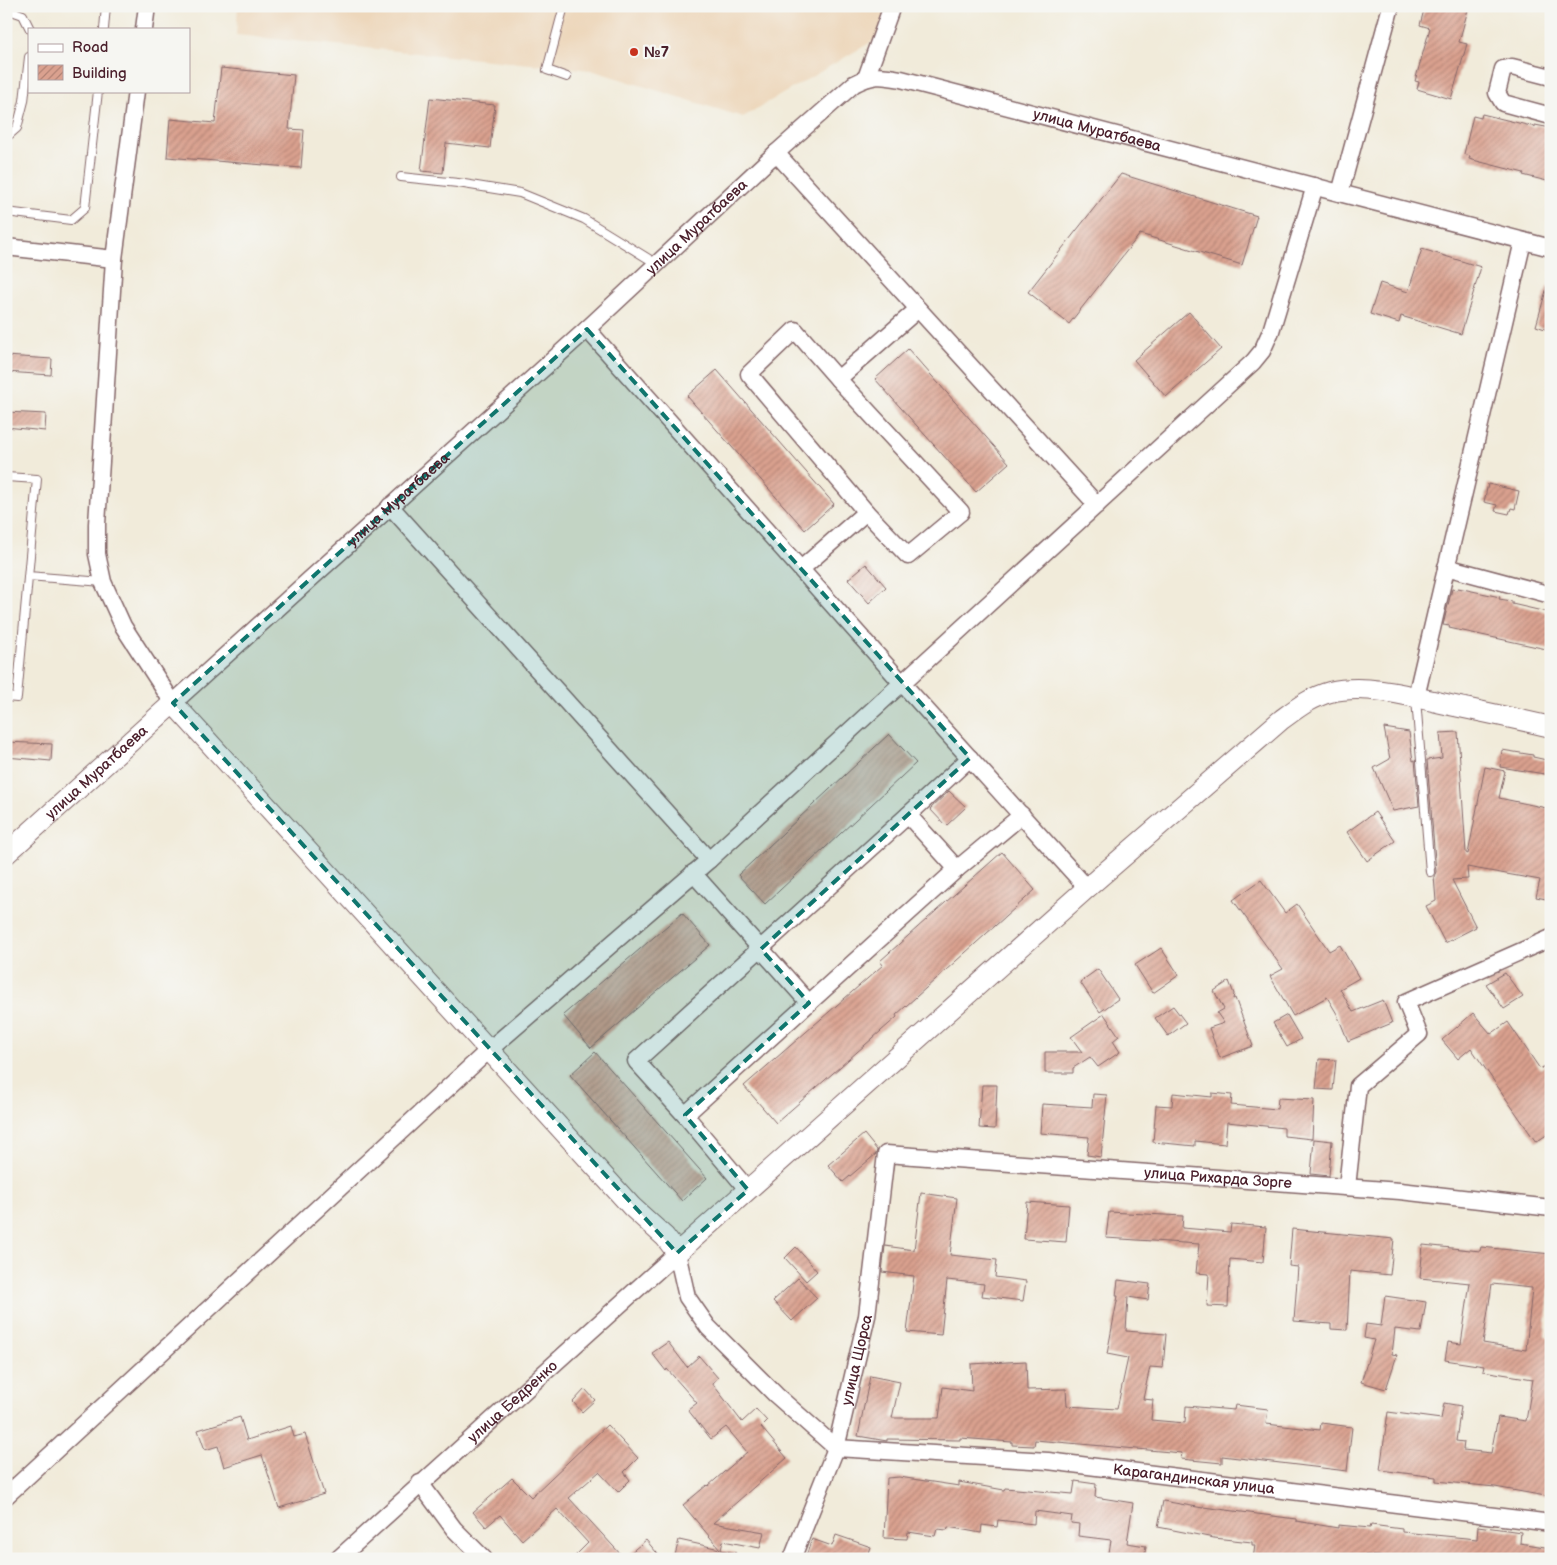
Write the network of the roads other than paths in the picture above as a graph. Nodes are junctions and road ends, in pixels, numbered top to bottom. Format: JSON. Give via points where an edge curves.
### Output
{"nodes":[{"id":1,"x":106,"y":6,"type":"edge"},
{"id":2,"x":147,"y":6,"type":"edge"},
{"id":3,"x":564,"y":6,"type":"edge"},
{"id":4,"x":892,"y":6,"type":"edge"},
{"id":5,"x":1392,"y":6,"type":"edge"},
{"id":6,"x":6,"y":9,"type":"edge"},
{"id":7,"x":29,"y":28,"type":"edge"},
{"id":8,"x":104,"y":28,"type":"edge"},
{"id":9,"x":144,"y":28,"type":"edge"},
{"id":10,"x":28,"y":66,"type":"edge"},
{"id":11,"x":567,"y":77,"type":"dead end"},
{"id":12,"x":1551,"y":77,"type":"edge"},
{"id":13,"x":866,"y":78,"type":"junction"},
{"id":14,"x":98,"y":92,"type":"edge"},
{"id":15,"x":136,"y":92,"type":"edge"},
{"id":16,"x":1551,"y":116,"type":"edge"},
{"id":17,"x":6,"y":134,"type":"edge"},
{"id":18,"x":776,"y":153,"type":"junction"},
{"id":19,"x":401,"y":177,"type":"dead end"},
{"id":20,"x":1314,"y":186,"type":"junction"},
{"id":21,"x":1340,"y":193,"type":"junction"},
{"id":22,"x":6,"y":212,"type":"edge"},
{"id":23,"x":1523,"y":241,"type":"junction"},
{"id":24,"x":6,"y":247,"type":"edge"},
{"id":25,"x":1551,"y":248,"type":"edge"},
{"id":26,"x":114,"y":260,"type":"junction"},
{"id":27,"x":657,"y":264,"type":"junction"},
{"id":28,"x":918,"y":309,"type":"junction"},
{"id":29,"x":587,"y":329,"type":"junction"},
{"id":30,"x":838,"y":379,"type":"junction"},
{"id":31,"x":6,"y":476,"type":"edge"},
{"id":32,"x":1097,"y":505,"type":"junction"},
{"id":33,"x":390,"y":506,"type":"junction"},
{"id":34,"x":866,"y":512,"type":"junction"},
{"id":35,"x":1446,"y":567,"type":"junction"},
{"id":36,"x":801,"y":569,"type":"junction"},
{"id":37,"x":28,"y":576,"type":"junction"},
{"id":38,"x":102,"y":582,"type":"junction"},
{"id":39,"x":1551,"y":595,"type":"edge"},
{"id":40,"x":902,"y":683,"type":"junction"},
{"id":41,"x":6,"y":697,"type":"edge"},
{"id":42,"x":1416,"y":697,"type":"junction"},
{"id":43,"x":173,"y":704,"type":"junction"},
{"id":44,"x":1551,"y":727,"type":"edge"},
{"id":45,"x":970,"y":758,"type":"junction"},
{"id":46,"x":908,"y":815,"type":"junction"},
{"id":47,"x":1022,"y":815,"type":"junction"},
{"id":48,"x":6,"y":854,"type":"edge"},
{"id":49,"x":709,"y":860,"type":"junction"},
{"id":50,"x":957,"y":869,"type":"junction"},
{"id":51,"x":1430,"y":872,"type":"dead end"},
{"id":52,"x":693,"y":873,"type":"junction"},
{"id":53,"x":1087,"y":888,"type":"junction"},
{"id":54,"x":1551,"y":938,"type":"edge"},
{"id":55,"x":760,"y":948,"type":"junction"},
{"id":56,"x":809,"y":1003,"type":"junction"},
{"id":57,"x":490,"y":1049,"type":"junction"},
{"id":58,"x":685,"y":1115,"type":"junction"},
{"id":59,"x":886,"y":1154,"type":"joint"},
{"id":60,"x":1347,"y":1187,"type":"junction"},
{"id":61,"x":748,"y":1190,"type":"junction"},
{"id":62,"x":1551,"y":1208,"type":"edge"},
{"id":63,"x":677,"y":1253,"type":"junction"},
{"id":64,"x":836,"y":1448,"type":"junction"},
{"id":65,"x":420,"y":1484,"type":"junction"},
{"id":66,"x":6,"y":1496,"type":"edge"},
{"id":67,"x":1551,"y":1523,"type":"edge"},
{"id":68,"x":338,"y":1559,"type":"edge"},
{"id":69,"x":484,"y":1559,"type":"edge"},
{"id":70,"x":792,"y":1559,"type":"edge"}],
"edges":[{"from":1,"to":8,"type":"lane"},
{"from":2,"to":9,"type":"street"},
{"from":3,"to":11,"type":"lane","via":[[547,70]]},
{"from":4,"to":13,"type":"street"},
{"from":5,"to":21,"type":"street"},
{"from":6,"to":7,"type":"lane","via":[[22,15]]},
{"from":10,"to":17,"type":"lane","via":[[17,128]]},
{"from":12,"to":16,"type":"street","via":[[1512,66],[1503,69],[1497,93],[1503,103]]},
{"from":13,"to":18,"type":"street","name":"улица Муратбаева","via":[[854,84]]},
{"from":13,"to":20,"type":"street","name":"улица Муратбаева","via":[[877,75],[901,79]]},
{"from":14,"to":22,"type":"lane","via":[[85,208],[71,220]]},
{"from":15,"to":26,"type":"street"},
{"from":18,"to":27,"type":"street","name":"улица Муратбаева"},
{"from":18,"to":28,"type":"street"},
{"from":19,"to":27,"type":"lane","via":[[520,193],[584,219]]},
{"from":20,"to":21,"type":"street","name":"улица Муратбаева"},
{"from":20,"to":32,"type":"street","via":[[1271,331],[1259,356]]},
{"from":21,"to":23,"type":"street","name":"улица Муратбаева"},
{"from":23,"to":25,"type":"street","name":"улица Муратбаева"},
{"from":23,"to":35,"type":"street"},
{"from":24,"to":26,"type":"street"},
{"from":26,"to":38,"type":"street","via":[[97,524],[97,554]]},
{"from":27,"to":29,"type":"street","name":"улица Муратбаева"},
{"from":28,"to":30,"type":"street"},
{"from":28,"to":32,"type":"street"},
{"from":29,"to":33,"type":"street","name":"улица Муратбаева"},
{"from":29,"to":36,"type":"street"},
{"from":30,"to":34,"type":"street","via":[[795,330],[749,374]]},
{"from":30,"to":34,"type":"street","via":[[961,512],[908,556]]},
{"from":31,"to":37,"type":"lane","via":[[37,479]]},
{"from":32,"to":40,"type":"street"},
{"from":33,"to":43,"type":"street","name":"улица Муратбаева"},
{"from":33,"to":49,"type":"street"},
{"from":34,"to":36,"type":"street"},
{"from":35,"to":39,"type":"street"},
{"from":35,"to":42,"type":"street"},
{"from":36,"to":40,"type":"street"},
{"from":37,"to":38,"type":"lane"},
{"from":37,"to":41,"type":"lane","via":[[17,698]]},
{"from":38,"to":43,"type":"street","via":[[124,626]]},
{"from":40,"to":45,"type":"street"},
{"from":40,"to":49,"type":"street"},
{"from":42,"to":44,"type":"street"},
{"from":42,"to":51,"type":"lane"},
{"from":42,"to":53,"type":"street","via":[[1355,689],[1330,692],[1306,701]]},
{"from":43,"to":48,"type":"street","name":"улица Муратбаева"},
{"from":43,"to":57,"type":"street"},
{"from":45,"to":46,"type":"street"},
{"from":45,"to":47,"type":"street"},
{"from":46,"to":50,"type":"street"},
{"from":46,"to":55,"type":"street"},
{"from":47,"to":50,"type":"street"},
{"from":47,"to":53,"type":"street"},
{"from":49,"to":52,"type":"street"},
{"from":50,"to":56,"type":"street"},
{"from":52,"to":55,"type":"street"},
{"from":52,"to":57,"type":"street"},
{"from":53,"to":61,"type":"street"},
{"from":54,"to":60,"type":"street","via":[[1406,1002],[1419,1034],[1358,1086]]},
{"from":55,"to":56,"type":"street"},
{"from":55,"to":58,"type":"street","via":[[636,1061]]},
{"from":56,"to":58,"type":"street"},
{"from":57,"to":63,"type":"street"},
{"from":57,"to":66,"type":"street"},
{"from":58,"to":61,"type":"street"},
{"from":59,"to":60,"type":"street","name":"улица Рихарда Зорге"},
{"from":59,"to":64,"type":"street","name":"улица Щорса","via":[[867,1316]]},
{"from":60,"to":62,"type":"street","name":"улица Рихарда Зорге"},
{"from":61,"to":63,"type":"street"},
{"from":63,"to":64,"type":"street","via":[[687,1297],[708,1327],[776,1395]]},
{"from":63,"to":65,"type":"street","name":"улица Бедренко"},
{"from":64,"to":67,"type":"street","name":"Карагандинская улица","via":[[1048,1461]]},
{"from":64,"to":70,"type":"street","name":"улица Щорса"},
{"from":65,"to":68,"type":"street","name":"улица Бедренко"},
{"from":65,"to":69,"type":"street","via":[[454,1529]]}]}
